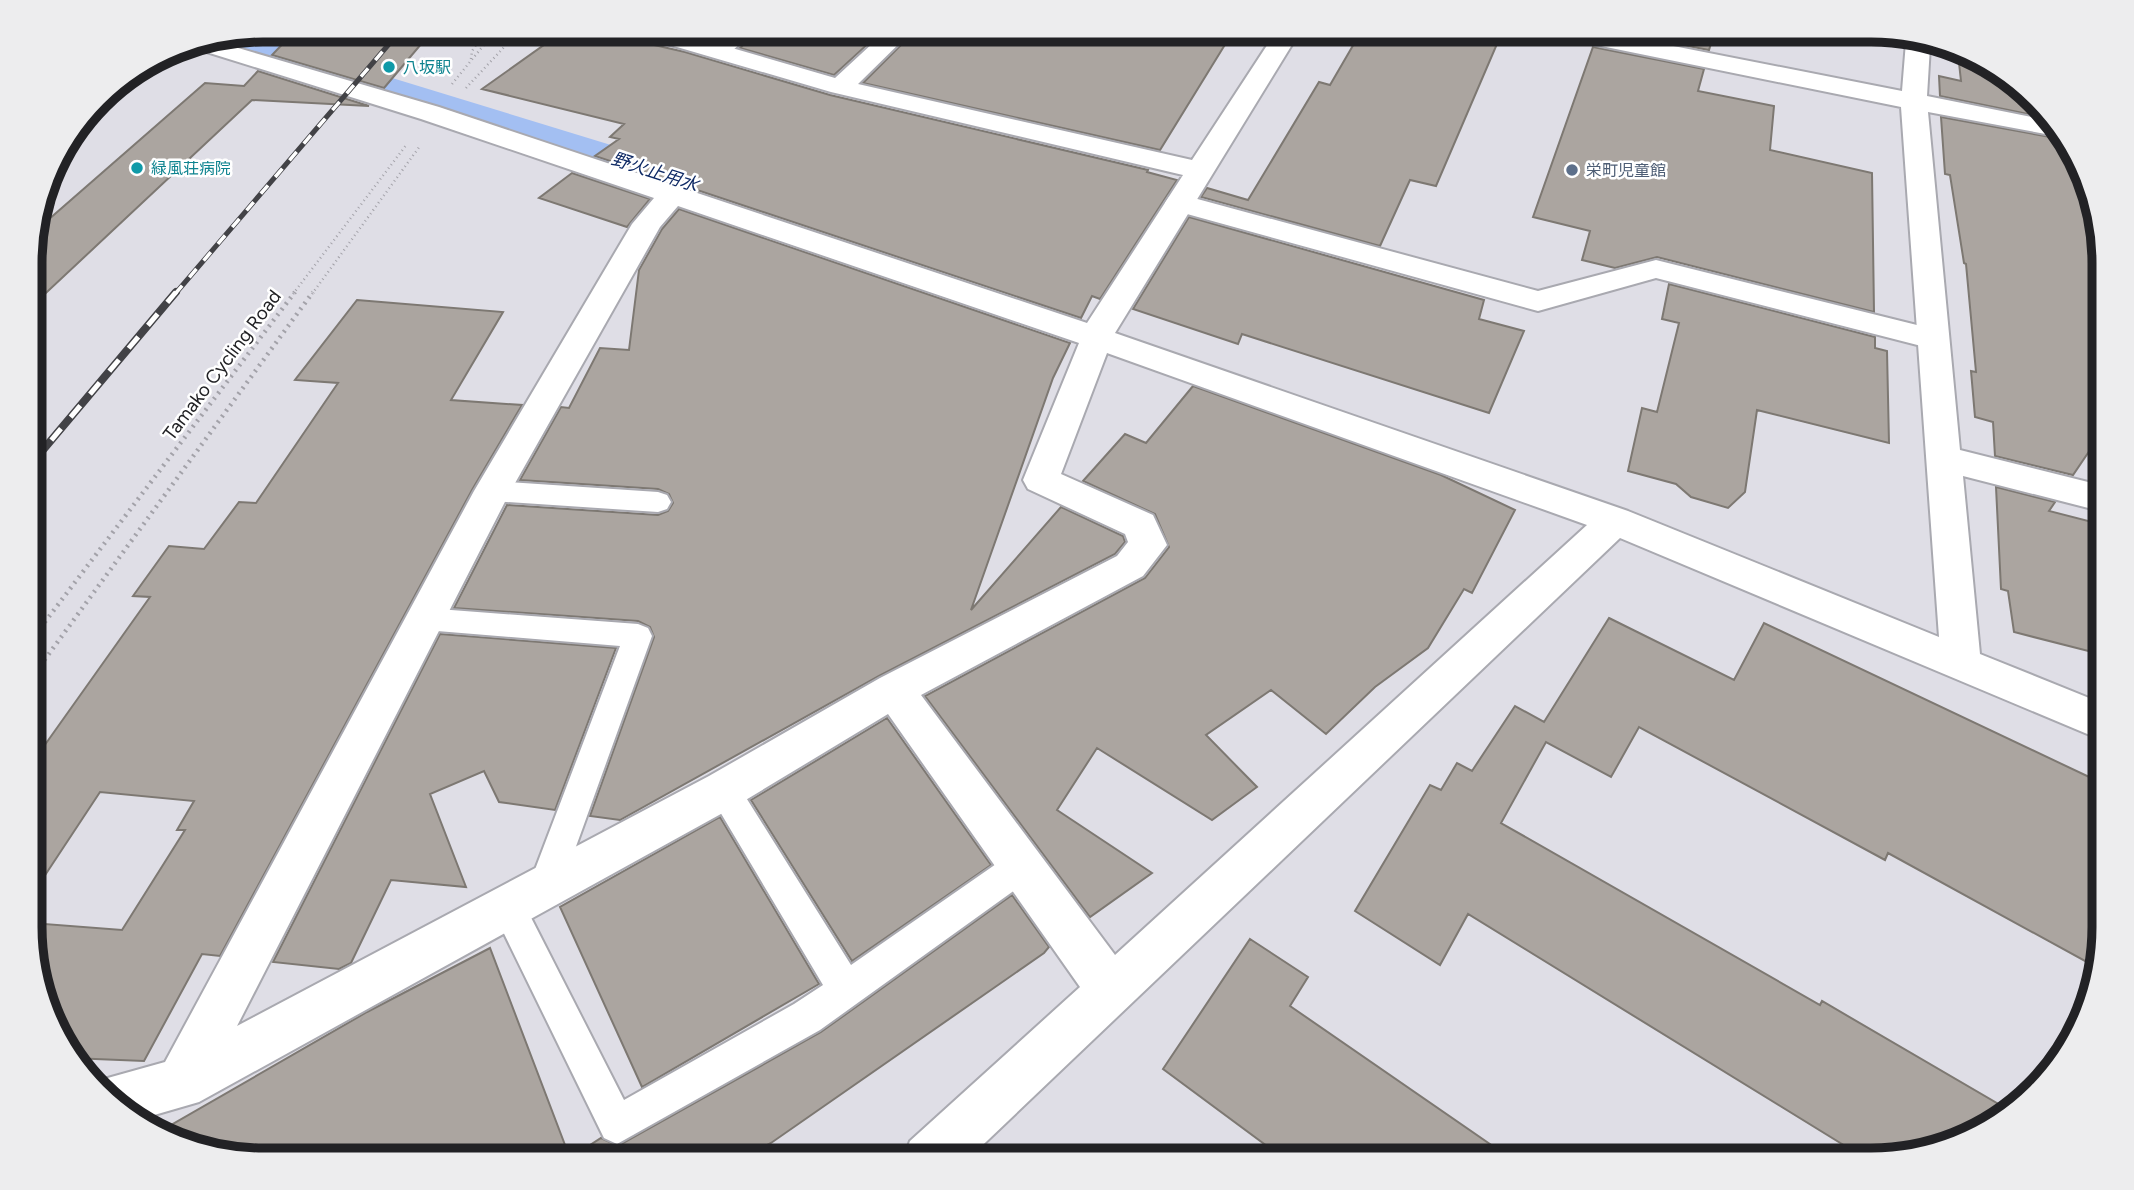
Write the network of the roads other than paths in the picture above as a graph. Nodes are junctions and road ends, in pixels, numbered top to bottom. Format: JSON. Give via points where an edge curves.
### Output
{"nodes":[{"id":1,"x":684,"y":42,"type":"edge"},
{"id":2,"x":732,"y":42,"type":"edge"},
{"id":3,"x":888,"y":42,"type":"edge"},
{"id":4,"x":1281,"y":42,"type":"edge"},
{"id":5,"x":1616,"y":42,"type":"edge"},
{"id":6,"x":214,"y":48,"type":"edge"},
{"id":7,"x":1918,"y":48,"type":"edge"},
{"id":8,"x":719,"y":53,"type":"junction"},
{"id":9,"x":840,"y":87,"type":"junction"},
{"id":10,"x":1914,"y":103,"type":"junction"},
{"id":11,"x":2045,"y":128,"type":"edge"},
{"id":12,"x":1199,"y":170,"type":"junction"},
{"id":13,"x":672,"y":195,"type":"junction"},
{"id":14,"x":1179,"y":203,"type":"junction"},
{"id":15,"x":1095,"y":337,"type":"junction"},
{"id":16,"x":1933,"y":340,"type":"junction"},
{"id":17,"x":1944,"y":458,"type":"junction"},
{"id":18,"x":492,"y":491,"type":"junction"},
{"id":19,"x":2092,"y":496,"type":"edge"},
{"id":20,"x":657,"y":502,"type":"dead end"},
{"id":21,"x":1615,"y":521,"type":"junction"},
{"id":22,"x":425,"y":619,"type":"junction"},
{"id":23,"x":1961,"y":663,"type":"junction"},
{"id":24,"x":894,"y":690,"type":"junction"},
{"id":25,"x":2092,"y":718,"type":"edge"},
{"id":26,"x":723,"y":790,"type":"junction"},
{"id":27,"x":1021,"y":866,"type":"junction"},
{"id":28,"x":526,"y":897,"type":"junction"},
{"id":29,"x":1111,"y":989,"type":"junction"},
{"id":30,"x":846,"y":990,"type":"junction"},
{"id":31,"x":181,"y":1084,"type":"junction"},
{"id":32,"x":122,"y":1097,"type":"edge"},
{"id":33,"x":942,"y":1148,"type":"edge"}],
"edges":[{"from":1,"to":8,"type":"street"},
{"from":2,"to":8,"type":"lane"},
{"from":3,"to":9,"type":"street"},
{"from":4,"to":12,"type":"street"},
{"from":5,"to":10,"type":"street"},
{"from":6,"to":13,"type":"street","via":[[440,107]]},
{"from":7,"to":10,"type":"street"},
{"from":8,"to":9,"type":"street"},
{"from":9,"to":12,"type":"street"},
{"from":10,"to":11,"type":"street"},
{"from":10,"to":16,"type":"street"},
{"from":12,"to":14,"type":"street"},
{"from":13,"to":15,"type":"street"},
{"from":13,"to":18,"type":"street","via":[[647,224]]},
{"from":14,"to":15,"type":"street"},
{"from":14,"to":16,"type":"street","via":[[1538,301],[1656,269]]},
{"from":15,"to":21,"type":"street"},
{"from":15,"to":24,"type":"street","via":[[1041,480],[1140,525],[1148,545],[1130,566]]},
{"from":16,"to":17,"type":"street"},
{"from":17,"to":19,"type":"street"},
{"from":17,"to":23,"type":"street"},
{"from":18,"to":20,"type":"lane"},
{"from":18,"to":22,"type":"street"},
{"from":21,"to":23,"type":"street"},
{"from":21,"to":29,"type":"street"},
{"from":22,"to":28,"type":"lane","via":[[638,636]]},
{"from":22,"to":31,"type":"street"},
{"from":23,"to":25,"type":"street"},
{"from":24,"to":26,"type":"street"},
{"from":24,"to":27,"type":"street"},
{"from":26,"to":28,"type":"street"},
{"from":26,"to":30,"type":"lane"},
{"from":27,"to":29,"type":"street"},
{"from":27,"to":30,"type":"lane"},
{"from":28,"to":30,"type":"lane","via":[[617,1125]]},
{"from":28,"to":31,"type":"street"},
{"from":29,"to":33,"type":"street"},
{"from":31,"to":32,"type":"street"}]}
